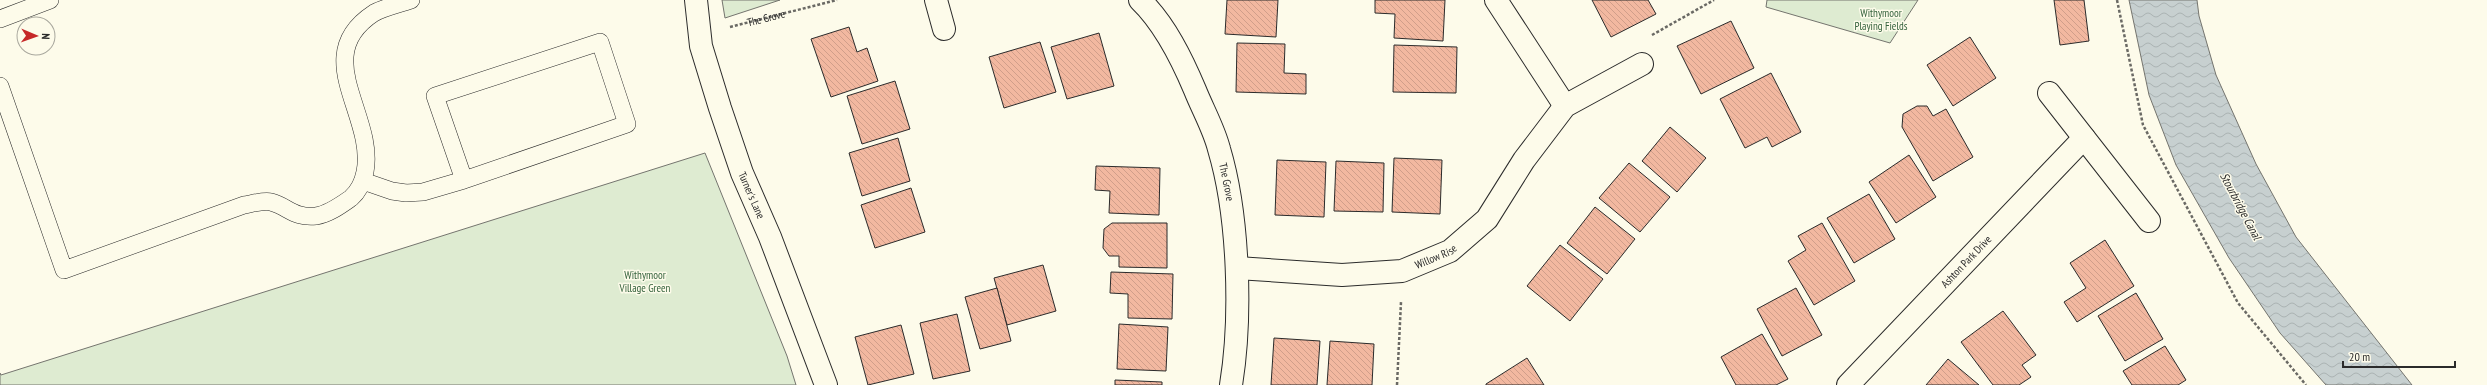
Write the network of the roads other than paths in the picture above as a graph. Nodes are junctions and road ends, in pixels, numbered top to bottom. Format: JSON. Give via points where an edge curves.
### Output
{"nodes":[{"id":1,"x":50,"y":0,"type":"edge"},
{"id":2,"x":411,"y":0,"type":"edge"},
{"id":3,"x":696,"y":0,"type":"edge"},
{"id":4,"x":936,"y":0,"type":"edge"},
{"id":5,"x":1140,"y":0,"type":"edge"},
{"id":6,"x":1496,"y":0,"type":"edge"},
{"id":7,"x":0,"y":19,"type":"edge"},
{"id":8,"x":944,"y":29,"type":"dead end"},
{"id":9,"x":1642,"y":64,"type":"dead end"},
{"id":10,"x":0,"y":86,"type":"edge"},
{"id":11,"x":2049,"y":93,"type":"dead end"},
{"id":12,"x":1565,"y":106,"type":"junction"},
{"id":13,"x":2084,"y":138,"type":"junction"},
{"id":14,"x":464,"y":180,"type":"junction"},
{"id":15,"x":363,"y":181,"type":"junction"},
{"id":16,"x":2149,"y":221,"type":"dead end"},
{"id":17,"x":1237,"y":268,"type":"junction"},
{"id":18,"x":826,"y":385,"type":"edge"},
{"id":19,"x":1231,"y":385,"type":"edge"},
{"id":20,"x":1848,"y":385,"type":"edge"}],
"edges":[{"from":1,"to":7,"type":"lane"},
{"from":2,"to":15,"type":"lane","via":[[375,13],[358,27],[346,43],[343,59],[346,78],[367,152]]},
{"from":3,"to":18,"type":"street","name":"Turner's Lane","via":[[701,46],[720,108],[742,173],[770,237]]},
{"from":4,"to":8,"type":"street"},
{"from":5,"to":17,"type":"street","name":"The Grove","via":[[1171,40],[1190,78],[1219,149],[1230,207]]},
{"from":6,"to":12,"type":"street"},
{"from":9,"to":12,"type":"street","name":"Willow Rise"},
{"from":10,"to":15,"type":"lane","via":[[64,270],[244,205],[270,202],[294,215],[317,216],[337,208],[355,194]]},
{"from":11,"to":13,"type":"street"},
{"from":12,"to":17,"type":"street","name":"Willow Rise","via":[[1524,160],[1487,219],[1450,251],[1402,271],[1342,275]]},
{"from":13,"to":16,"type":"street"},
{"from":13,"to":20,"type":"street","name":"Ashton Park Drive"},
{"from":14,"to":14,"type":"lane","via":[[627,124],[600,42],[435,96]]},
{"from":14,"to":15,"type":"lane","via":[[423,192],[406,193]]},
{"from":17,"to":19,"type":"street","name":"The Grove"}]}
